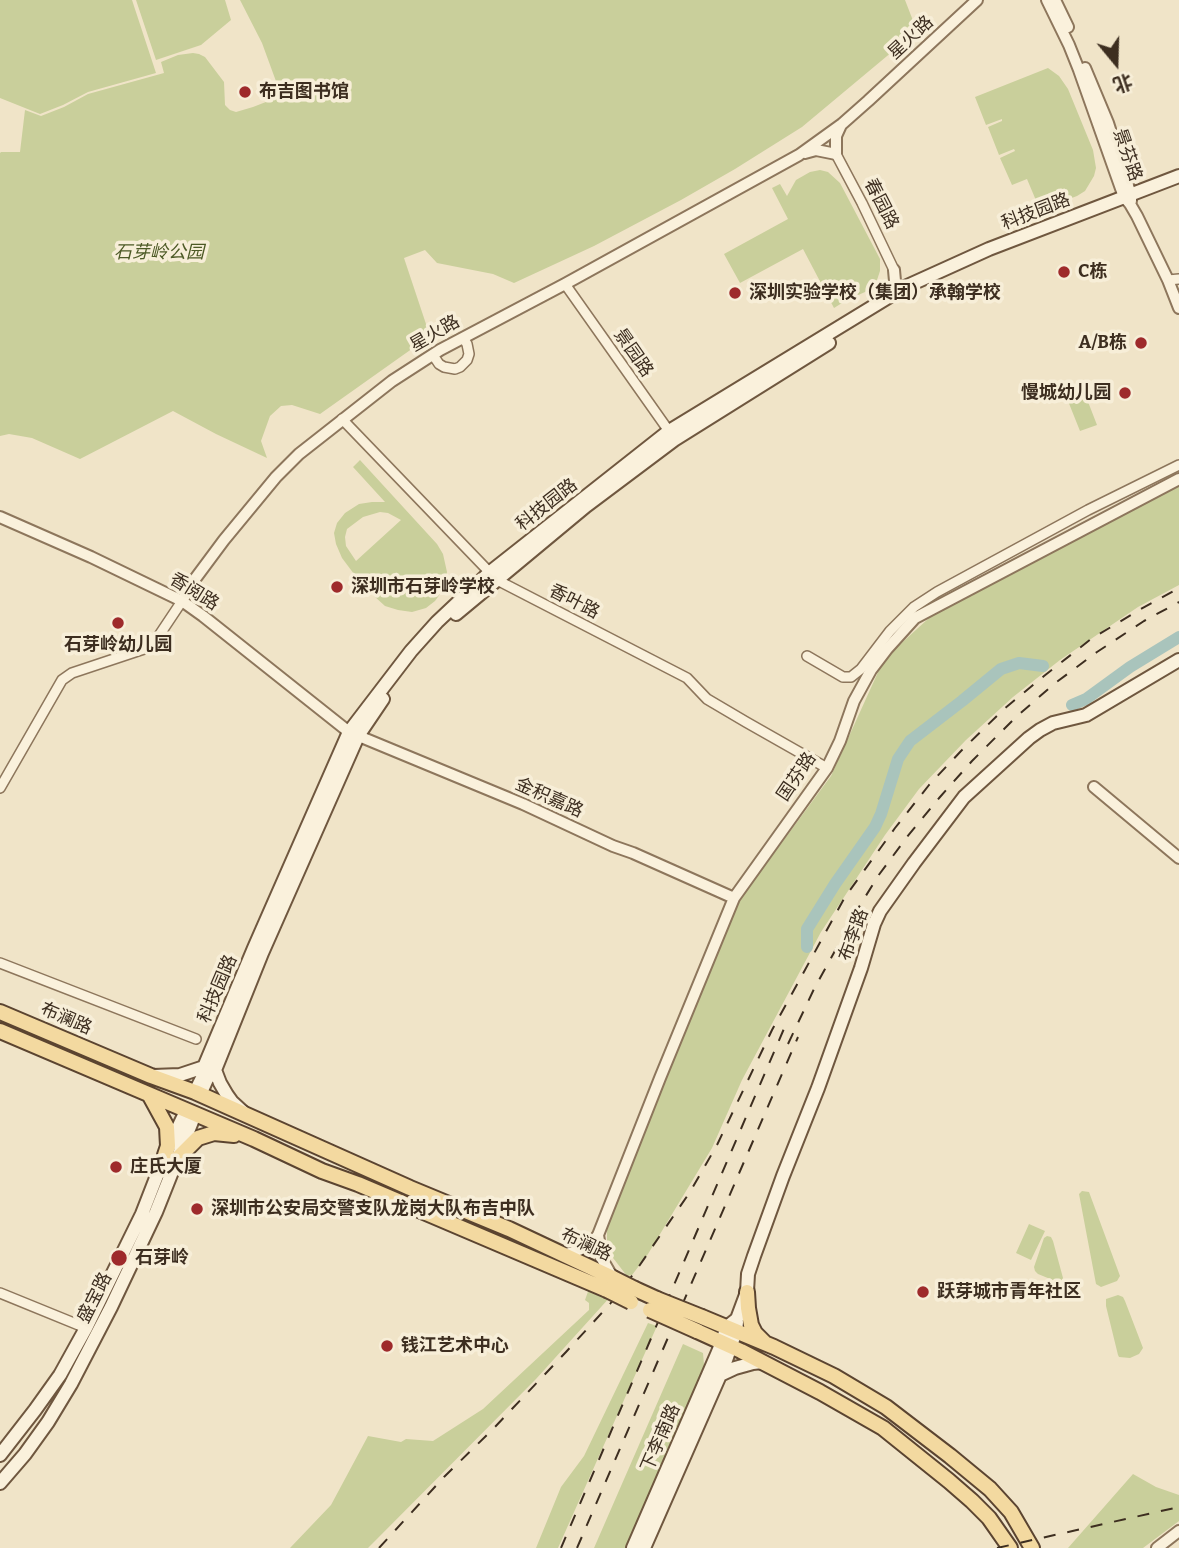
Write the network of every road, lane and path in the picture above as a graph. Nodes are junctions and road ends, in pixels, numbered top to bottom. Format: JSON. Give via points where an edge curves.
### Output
{"nodes":[{"id":1,"x":977,"y":0,"type":"edge"},
{"id":2,"x":1047,"y":0,"type":"edge"},
{"id":3,"x":1055,"y":0,"type":"edge"},
{"id":4,"x":842,"y":124,"type":"junction"},
{"id":5,"x":836,"y":154,"type":"junction"},
{"id":6,"x":799,"y":155,"type":"junction"},
{"id":7,"x":1179,"y":176,"type":"edge"},
{"id":8,"x":1179,"y":186,"type":"edge"},
{"id":9,"x":1128,"y":199,"type":"junction"},
{"id":10,"x":894,"y":270,"type":"junction"},
{"id":11,"x":1174,"y":280,"type":"edge"},
{"id":12,"x":916,"y":281,"type":"junction"},
{"id":13,"x":565,"y":284,"type":"junction"},
{"id":14,"x":890,"y":296,"type":"junction"},
{"id":15,"x":1179,"y":308,"type":"edge"},
{"id":16,"x":463,"y":338,"type":"junction"},
{"id":17,"x":433,"y":355,"type":"junction"},
{"id":18,"x":342,"y":419,"type":"junction"},
{"id":19,"x":672,"y":436,"type":"junction"},
{"id":20,"x":1179,"y":465,"type":"edge"},
{"id":21,"x":1179,"y":479,"type":"edge"},
{"id":22,"x":0,"y":517,"type":"edge"},
{"id":23,"x":493,"y":577,"type":"junction"},
{"id":24,"x":182,"y":601,"type":"junction"},
{"id":25,"x":807,"y":656,"type":"dead end"},
{"id":26,"x":1179,"y":660,"type":"edge"},
{"id":27,"x":353,"y":734,"type":"junction"},
{"id":28,"x":827,"y":768,"type":"junction"},
{"id":29,"x":1094,"y":787,"type":"dead end"},
{"id":30,"x":0,"y":788,"type":"edge"},
{"id":31,"x":1179,"y":858,"type":"edge"},
{"id":32,"x":734,"y":898,"type":"junction"},
{"id":33,"x":0,"y":963,"type":"edge"},
{"id":34,"x":0,"y":1012,"type":"edge"},
{"id":35,"x":2,"y":1033,"type":"edge"},
{"id":36,"x":196,"y":1039,"type":"dead end"},
{"id":37,"x":209,"y":1068,"type":"junction"},
{"id":38,"x":151,"y":1076,"type":"junction"},
{"id":39,"x":198,"y":1093,"type":"junction"},
{"id":40,"x":150,"y":1095,"type":"junction"},
{"id":41,"x":190,"y":1113,"type":"junction"},
{"id":42,"x":244,"y":1115,"type":"junction"},
{"id":43,"x":231,"y":1129,"type":"junction"},
{"id":44,"x":254,"y":1139,"type":"junction"},
{"id":45,"x":172,"y":1157,"type":"junction"},
{"id":46,"x":598,"y":1235,"type":"junction"},
{"id":47,"x":564,"y":1255,"type":"junction"},
{"id":48,"x":610,"y":1284,"type":"junction"},
{"id":49,"x":747,"y":1292,"type":"junction"},
{"id":50,"x":0,"y":1293,"type":"edge"},
{"id":51,"x":700,"y":1324,"type":"junction"},
{"id":52,"x":733,"y":1326,"type":"junction"},
{"id":53,"x":86,"y":1328,"type":"junction"},
{"id":54,"x":765,"y":1343,"type":"junction"},
{"id":55,"x":726,"y":1344,"type":"junction"},
{"id":56,"x":763,"y":1362,"type":"junction"},
{"id":57,"x":720,"y":1375,"type":"junction"},
{"id":58,"x":0,"y":1455,"type":"edge"},
{"id":59,"x":0,"y":1483,"type":"edge"},
{"id":60,"x":1179,"y":1531,"type":"edge"},
{"id":61,"x":633,"y":1548,"type":"edge"},
{"id":62,"x":644,"y":1548,"type":"edge"},
{"id":63,"x":1010,"y":1548,"type":"edge"},
{"id":64,"x":1032,"y":1548,"type":"edge"},
{"id":65,"x":1157,"y":1548,"type":"edge"}],
"edges":[{"from":1,"to":4,"type":"street","name":"星火路"},
{"from":2,"to":9,"type":"street","name":"景芬路"},
{"from":3,"to":9,"type":"street","name":"景芬路","via":[[1108,123]]},
{"from":4,"to":5,"type":"street","via":[[836,136]]},
{"from":4,"to":6,"type":"street","name":"星火路"},
{"from":5,"to":6,"type":"street","via":[[816,150]]},
{"from":5,"to":10,"type":"street","name":"春园路"},
{"from":6,"to":13,"type":"street","name":"星火路"},
{"from":7,"to":9,"type":"main road","name":"科技园路"},
{"from":8,"to":9,"type":"main road","name":"科技园路"},
{"from":9,"to":11,"type":"street","name":"景芬路"},
{"from":9,"to":12,"type":"main road","name":"科技园路","via":[[989,249]]},
{"from":9,"to":19,"type":"main road","name":"科技园路","via":[[907,294]]},
{"from":10,"to":12,"type":"street"},
{"from":10,"to":14,"type":"street"},
{"from":11,"to":15,"type":"street","name":"景芬路"},
{"from":12,"to":14,"type":"main road","name":"科技园路"},
{"from":13,"to":16,"type":"street","name":"星火路"},
{"from":13,"to":19,"type":"street","name":"景园路"},
{"from":14,"to":19,"type":"main road","name":"科技园路"},
{"from":16,"to":17,"type":"street","name":"星火路"},
{"from":16,"to":17,"type":"street","via":[[469,354],[460,367],[444,367]]},
{"from":17,"to":18,"type":"street","name":"星火路"},
{"from":18,"to":23,"type":"street","name":"香叶路"},
{"from":18,"to":24,"type":"street","name":"星火路","via":[[276,477]]},
{"from":19,"to":23,"type":"main road","name":"科技园路"},
{"from":20,"to":25,"type":"street","via":[[937,592],[914,607],[851,677]]},
{"from":21,"to":28,"type":"street","name":"国芬路","via":[[915,618],[871,670]]},
{"from":22,"to":24,"type":"street","name":"香阅路"},
{"from":23,"to":27,"type":"main road","name":"科技园路","via":[[422,648]]},
{"from":23,"to":28,"type":"street","name":"香叶路","via":[[687,678],[707,699]]},
{"from":24,"to":27,"type":"street","name":"香阅路"},
{"from":24,"to":30,"type":"street","name":"星火路","via":[[147,648],[62,680]]},
{"from":26,"to":49,"type":"main road","name":"布李路","via":[[1086,715],[1053,723],[1029,738],[964,797],[880,912],[748,1273]]},
{"from":27,"to":32,"type":"street","name":"金积嘉路"},
{"from":27,"to":37,"type":"main road","name":"科技园路"},
{"from":28,"to":32,"type":"street","name":"国芬路"},
{"from":29,"to":31,"type":"street"},
{"from":32,"to":46,"type":"street","name":"国芬路"},
{"from":33,"to":36,"type":"street"},
{"from":34,"to":38,"type":"main road","name":"布澜路"},
{"from":35,"to":40,"type":"main road","name":"布澜路"},
{"from":37,"to":38,"type":"main road"},
{"from":37,"to":39,"type":"main road","name":"科技园路"},
{"from":37,"to":42,"type":"main road"},
{"from":38,"to":39,"type":"main road","name":"布澜路"},
{"from":39,"to":41,"type":"street","name":"科技园路"},
{"from":39,"to":42,"type":"main road","name":"布澜路"},
{"from":40,"to":41,"type":"main road","name":"布澜路"},
{"from":40,"to":45,"type":"main road","via":[[167,1127]]},
{"from":41,"to":43,"type":"main road","name":"布澜路"},
{"from":41,"to":45,"type":"main road","name":"盛宝路"},
{"from":42,"to":43,"type":"main road"},
{"from":42,"to":47,"type":"main road","name":"布澜路"},
{"from":43,"to":44,"type":"main road","name":"布澜路"},
{"from":44,"to":45,"type":"main road","via":[[206,1135]]},
{"from":44,"to":48,"type":"main road","name":"布澜路","via":[[322,1171]]},
{"from":45,"to":53,"type":"main road","name":"盛宝路"},
{"from":45,"to":59,"type":"main road","name":"盛宝路","via":[[150,1224],[71,1384]]},
{"from":46,"to":47,"type":"street","via":[[592,1243]]},
{"from":46,"to":48,"type":"street"},
{"from":47,"to":48,"type":"main road","name":"布澜路"},
{"from":48,"to":51,"type":"main road","name":"布澜路","bridge":true},
{"from":49,"to":52,"type":"main road","name":"布李路"},
{"from":49,"to":54,"type":"main road","via":[[751,1325]]},
{"from":50,"to":53,"type":"street"},
{"from":51,"to":52,"type":"main road","name":"布澜路"},
{"from":51,"to":55,"type":"main road","name":"布澜路"},
{"from":52,"to":54,"type":"main road","name":"布澜路"},
{"from":52,"to":55,"type":"main road","name":"布李路"},
{"from":53,"to":58,"type":"main road","name":"盛宝路","via":[[60,1375]]},
{"from":54,"to":64,"type":"main road","name":"布澜路","via":[[887,1407],[940,1447],[1002,1501]]},
{"from":55,"to":56,"type":"main road","name":"布澜路"},
{"from":55,"to":57,"type":"main road","name":"下李南路"},
{"from":55,"to":61,"type":"main road","name":"下李南路"},
{"from":56,"to":57,"type":"main road"},
{"from":56,"to":63,"type":"main road","name":"布澜路","via":[[883,1428],[972,1501]]},
{"from":57,"to":62,"type":"main road","name":"下李南路"},
{"from":60,"to":65,"type":"street"}]}
